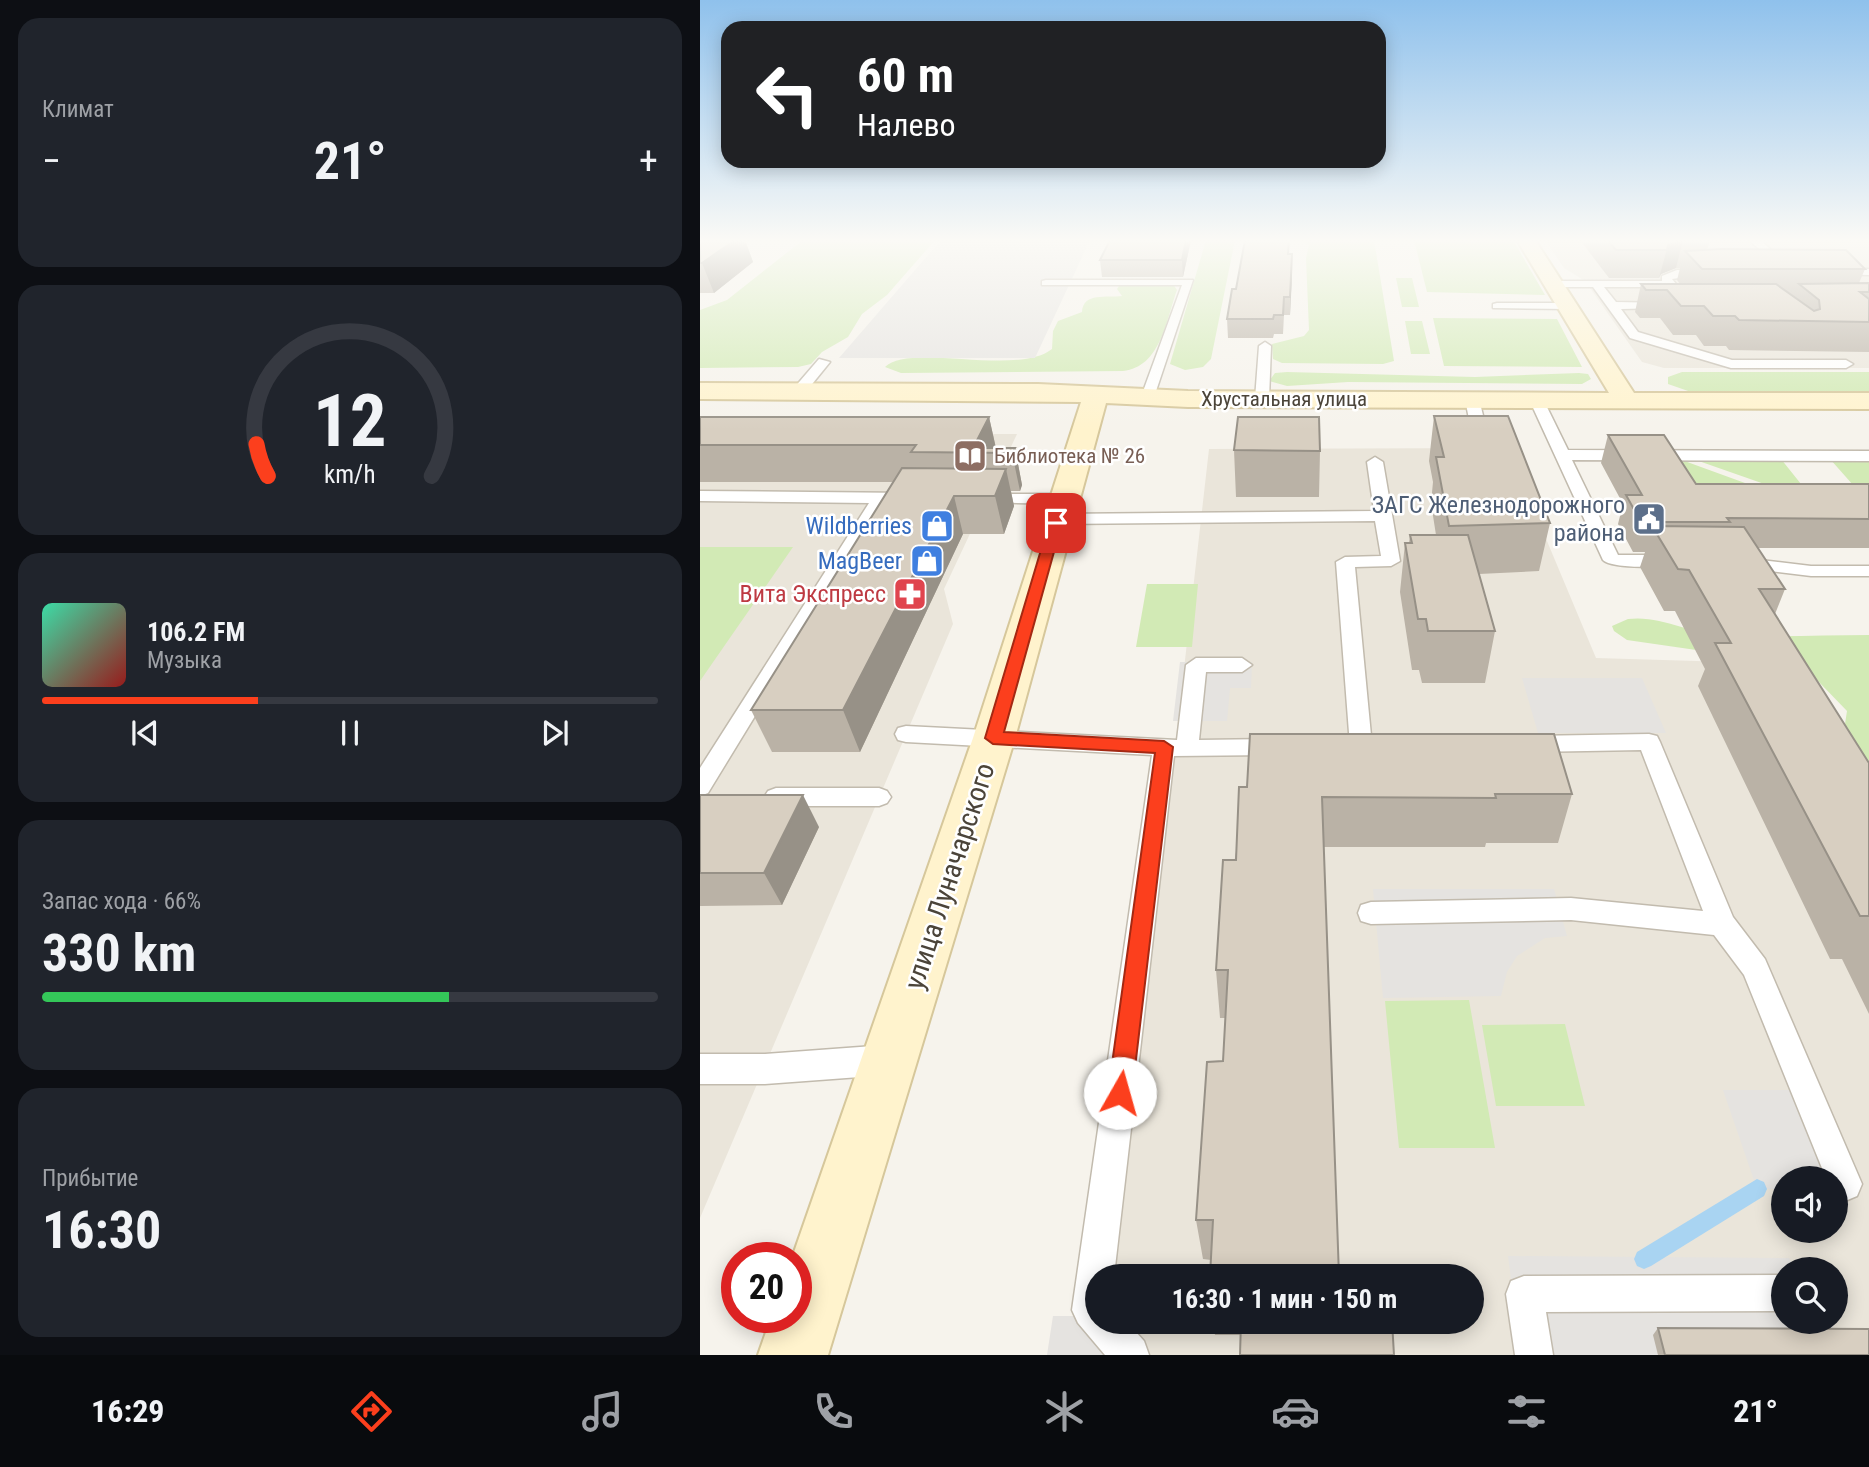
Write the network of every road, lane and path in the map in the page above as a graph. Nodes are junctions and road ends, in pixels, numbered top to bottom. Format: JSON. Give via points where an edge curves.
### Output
{"nodes":[{"id":1,"x":1181,"y":303,"type":"edge"},
{"id":2,"x":1567,"y":303,"type":"edge"},
{"id":3,"x":1611,"y":303,"type":"edge"},
{"id":4,"x":1690,"y":303,"type":"edge"},
{"id":5,"x":1497,"y":306,"type":"dead end"},
{"id":6,"x":1569,"y":306,"type":"junction"},
{"id":7,"x":1613,"y":306,"type":"junction"},
{"id":8,"x":1265,"y":346,"type":"edge"},
{"id":9,"x":824,"y":362,"type":"dead end"},
{"id":10,"x":1846,"y":364,"type":"edge"},
{"id":11,"x":700,"y":391,"type":"edge"},
{"id":12,"x":799,"y":391,"type":"junction"},
{"id":13,"x":1096,"y":394,"type":"junction"},
{"id":14,"x":1148,"y":397,"type":"junction"},
{"id":15,"x":1262,"y":399,"type":"junction"},
{"id":16,"x":1472,"y":399,"type":"junction"},
{"id":17,"x":1536,"y":399,"type":"junction"},
{"id":18,"x":1626,"y":400,"type":"junction"},
{"id":19,"x":1869,"y":401,"type":"edge"},
{"id":20,"x":1485,"y":452,"type":"edge"},
{"id":21,"x":1563,"y":455,"type":"junction"},
{"id":22,"x":1869,"y":456,"type":"edge"},
{"id":23,"x":1375,"y":462,"type":"dead end"},
{"id":24,"x":700,"y":496,"type":"edge"},
{"id":25,"x":880,"y":498,"type":"junction"},
{"id":26,"x":933,"y":498,"type":"edge"},
{"id":27,"x":973,"y":499,"type":"edge"},
{"id":28,"x":1060,"y":509,"type":"junction"},
{"id":29,"x":1383,"y":516,"type":"junction"},
{"id":30,"x":1682,"y":560,"type":"edge"},
{"id":31,"x":1724,"y":560,"type":"edge"},
{"id":32,"x":1869,"y":571,"type":"edge"},
{"id":33,"x":1242,"y":665,"type":"dead end"},
{"id":34,"x":906,"y":734,"type":"dead end"},
{"id":35,"x":993,"y":738,"type":"junction"},
{"id":36,"x":1511,"y":744,"type":"edge"},
{"id":37,"x":1307,"y":746,"type":"edge"},
{"id":38,"x":1334,"y":746,"type":"edge"},
{"id":39,"x":1361,"y":746,"type":"junction"},
{"id":40,"x":1388,"y":746,"type":"edge"},
{"id":41,"x":1176,"y":747,"type":"junction"},
{"id":42,"x":700,"y":787,"type":"edge"},
{"id":43,"x":700,"y":797,"type":"edge"},
{"id":44,"x":727,"y":797,"type":"edge"},
{"id":45,"x":755,"y":797,"type":"edge"},
{"id":46,"x":879,"y":797,"type":"dead end"},
{"id":47,"x":1371,"y":913,"type":"dead end"},
{"id":48,"x":1722,"y":924,"type":"junction"},
{"id":49,"x":891,"y":1060,"type":"junction"},
{"id":50,"x":700,"y":1069,"type":"edge"},
{"id":51,"x":1838,"y":1166,"type":"edge"},
{"id":52,"x":1098,"y":1264,"type":"edge"},
{"id":53,"x":1771,"y":1293,"type":"edge"},
{"id":54,"x":1112,"y":1334,"type":"edge"},
{"id":55,"x":793,"y":1355,"type":"edge"},
{"id":56,"x":1129,"y":1355,"type":"edge"},
{"id":57,"x":1534,"y":1355,"type":"edge"}],
"edges":[{"from":1,"to":14,"type":"lane"},
{"from":2,"to":6,"type":"street"},
{"from":3,"to":7,"type":"lane"},
{"from":4,"to":7,"type":"lane"},
{"from":5,"to":6,"type":"lane"},
{"from":6,"to":18,"type":"street"},
{"from":7,"to":10,"type":"lane","via":[[1634,335],[1731,364]]},
{"from":8,"to":15,"type":"lane"},
{"from":9,"to":12,"type":"lane"},
{"from":11,"to":12,"type":"street","name":"Хрустальная улица"},
{"from":12,"to":13,"type":"street","name":"Хрустальная улица"},
{"from":13,"to":14,"type":"street","name":"Хрустальная улица"},
{"from":13,"to":28,"type":"street","name":"улица Луначарского"},
{"from":14,"to":15,"type":"street","name":"Хрустальная улица"},
{"from":15,"to":16,"type":"street","name":"Хрустальная улица"},
{"from":16,"to":17,"type":"street","name":"Хрустальная улица"},
{"from":16,"to":20,"type":"lane"},
{"from":17,"to":18,"type":"street","name":"Хрустальная улица"},
{"from":17,"to":21,"type":"lane"},
{"from":18,"to":19,"type":"street","name":"Хрустальная улица"},
{"from":21,"to":22,"type":"lane"},
{"from":21,"to":30,"type":"lane","via":[[1612,560]]},
{"from":23,"to":29,"type":"lane"},
{"from":24,"to":25,"type":"lane"},
{"from":25,"to":26,"type":"lane"},
{"from":25,"to":42,"type":"lane"},
{"from":27,"to":28,"type":"lane"},
{"from":28,"to":29,"type":"lane"},
{"from":28,"to":35,"type":"street","name":"улица Луначарского"},
{"from":29,"to":39,"type":"lane","via":[[1391,561],[1345,562]]},
{"from":31,"to":32,"type":"lane","via":[[1811,571]]},
{"from":33,"to":41,"type":"lane","via":[[1196,665]]},
{"from":34,"to":35,"type":"lane"},
{"from":35,"to":41,"type":"lane"},
{"from":35,"to":49,"type":"street","name":"улица Луначарского"},
{"from":36,"to":48,"type":"lane","via":[[1649,742]]},
{"from":37,"to":41,"type":"lane"},
{"from":38,"to":39,"type":"lane"},
{"from":39,"to":40,"type":"lane"},
{"from":41,"to":52,"type":"lane"},
{"from":43,"to":44,"type":"lane"},
{"from":45,"to":46,"type":"lane"},
{"from":47,"to":48,"type":"lane","via":[[1572,909]]},
{"from":48,"to":51,"type":"lane","via":[[1755,968]]},
{"from":49,"to":50,"type":"lane"},
{"from":49,"to":55,"type":"street","name":"улица Луначарского"},
{"from":53,"to":57,"type":"lane","via":[[1524,1294]]},
{"from":54,"to":56,"type":"lane"}]}
